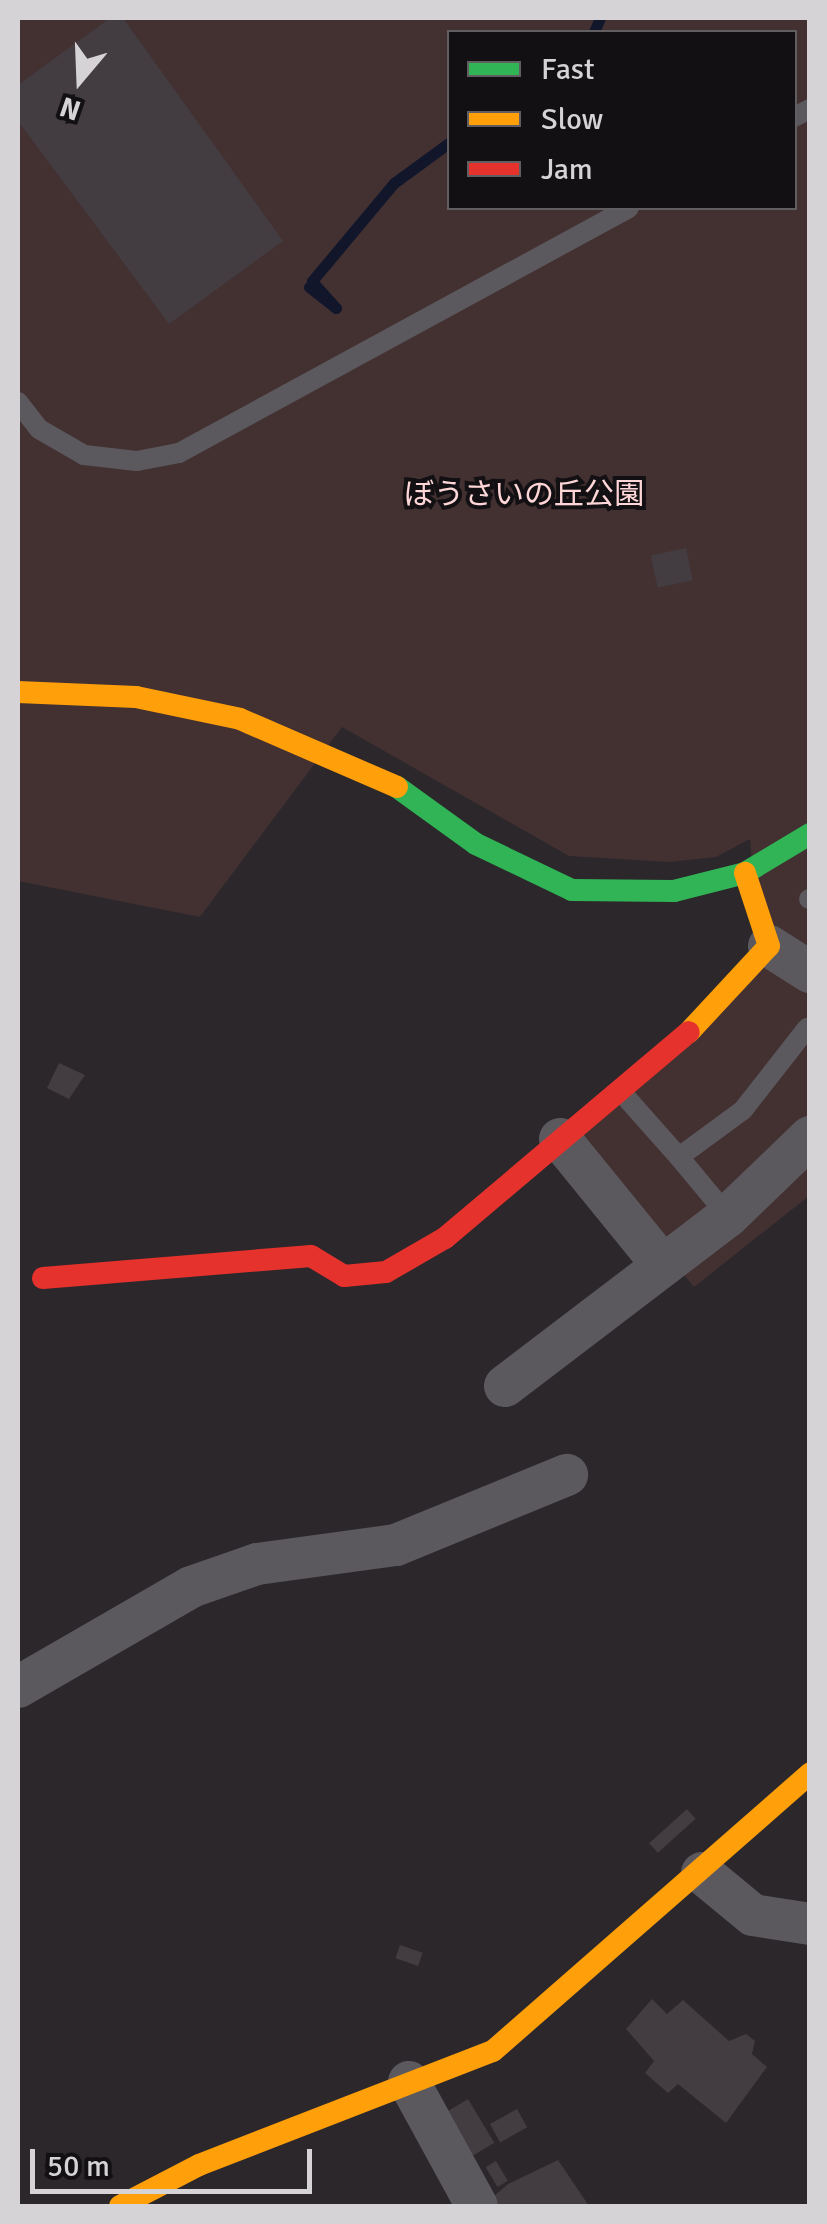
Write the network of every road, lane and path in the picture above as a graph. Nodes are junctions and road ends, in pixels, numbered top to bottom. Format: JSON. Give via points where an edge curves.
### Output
{"nodes":[{"id":1,"x":625,"y":210,"type":"edge"},
{"id":2,"x":18,"y":402,"type":"edge"},
{"id":3,"x":18,"y":692,"type":"edge"},
{"id":4,"x":810,"y":834,"type":"edge"},
{"id":5,"x":746,"y":873,"type":"junction"},
{"id":6,"x":768,"y":946,"type":"junction"},
{"id":7,"x":810,"y":972,"type":"edge"},
{"id":8,"x":807,"y":1028,"type":"dead end"},
{"id":9,"x":622,"y":1092,"type":"junction"},
{"id":10,"x":810,"y":1137,"type":"edge"},
{"id":11,"x":560,"y":1139,"type":"junction"},
{"id":12,"x":679,"y":1156,"type":"junction"},
{"id":13,"x":728,"y":1216,"type":"junction"},
{"id":14,"x":659,"y":1261,"type":"junction"},
{"id":15,"x":43,"y":1278,"type":"dead end"},
{"id":16,"x":506,"y":1386,"type":"dead end"},
{"id":17,"x":567,"y":1475,"type":"dead end"},
{"id":18,"x":18,"y":1687,"type":"edge"},
{"id":19,"x":810,"y":1773,"type":"edge"},
{"id":20,"x":702,"y":1873,"type":"junction"},
{"id":21,"x":810,"y":1924,"type":"edge"},
{"id":22,"x":409,"y":2082,"type":"junction"},
{"id":23,"x":120,"y":2206,"type":"edge"},
{"id":24,"x":477,"y":2206,"type":"edge"}],
"edges":[{"from":1,"to":2,"type":"lane","via":[[179,453],[137,461],[84,455],[39,429]]},
{"from":3,"to":5,"type":"street","via":[[136,697],[240,719],[390,782],[476,844],[572,890],[674,892]]},
{"from":4,"to":5,"type":"street"},
{"from":5,"to":6,"type":"street"},
{"from":6,"to":7,"type":"street"},
{"from":6,"to":9,"type":"street"},
{"from":8,"to":12,"type":"lane","via":[[743,1110]]},
{"from":9,"to":11,"type":"street"},
{"from":9,"to":12,"type":"lane"},
{"from":10,"to":13,"type":"street"},
{"from":11,"to":14,"type":"street"},
{"from":11,"to":15,"type":"street","via":[[445,1238],[386,1272],[344,1276],[310,1256]]},
{"from":12,"to":13,"type":"lane"},
{"from":13,"to":14,"type":"street"},
{"from":14,"to":16,"type":"street"},
{"from":17,"to":18,"type":"street","via":[[396,1545],[256,1564],[192,1587]]},
{"from":19,"to":20,"type":"street"},
{"from":20,"to":21,"type":"street","via":[[754,1915]]},
{"from":20,"to":22,"type":"street","via":[[493,2051]]},
{"from":22,"to":23,"type":"street","via":[[198,2164]]},
{"from":22,"to":24,"type":"street"}]}
